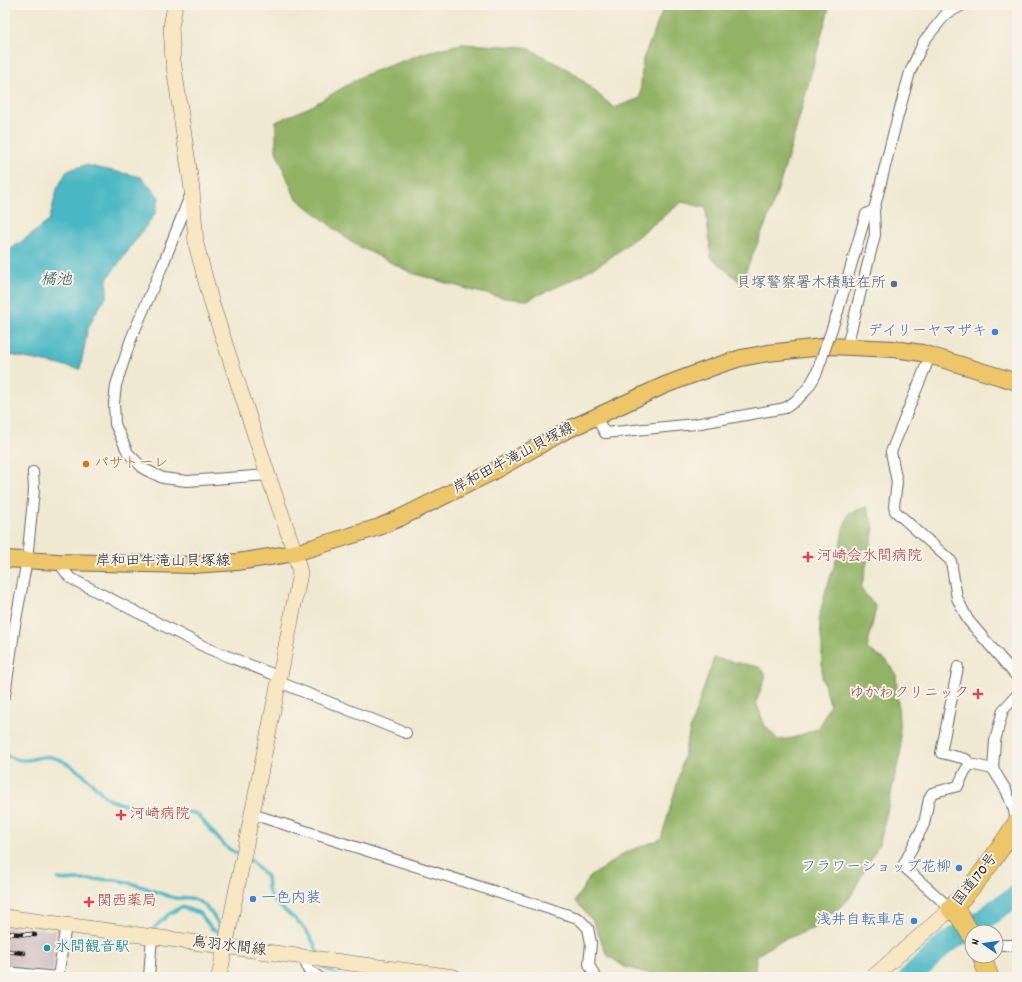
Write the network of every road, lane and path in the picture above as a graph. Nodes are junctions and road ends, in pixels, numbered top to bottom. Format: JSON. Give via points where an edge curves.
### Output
{"nodes":[{"id":1,"x":175,"y":5,"type":"edge"},
{"id":2,"x":963,"y":5,"type":"edge"},
{"id":3,"x":948,"y":10,"type":"edge"},
{"id":4,"x":192,"y":190,"type":"junction"},
{"id":5,"x":874,"y":210,"type":"junction"},
{"id":6,"x":847,"y":346,"type":"junction"},
{"id":7,"x":930,"y":356,"type":"junction"},
{"id":8,"x":1017,"y":382,"type":"edge"},
{"id":9,"x":596,"y":418,"type":"junction"},
{"id":10,"x":33,"y":472,"type":"dead end"},
{"id":11,"x":268,"y":475,"type":"junction"},
{"id":12,"x":295,"y":553,"type":"junction"},
{"id":13,"x":5,"y":559,"type":"edge"},
{"id":14,"x":27,"y":560,"type":"junction"},
{"id":15,"x":58,"y":562,"type":"junction"},
{"id":16,"x":958,"y":667,"type":"dead end"},
{"id":17,"x":1017,"y":677,"type":"edge"},
{"id":18,"x":280,"y":680,"type":"junction"},
{"id":19,"x":5,"y":695,"type":"edge"},
{"id":20,"x":1017,"y":696,"type":"edge"},
{"id":21,"x":406,"y":733,"type":"dead end"},
{"id":22,"x":970,"y":764,"type":"junction"},
{"id":23,"x":993,"y":769,"type":"junction"},
{"id":24,"x":252,"y":814,"type":"junction"},
{"id":25,"x":1017,"y":824,"type":"edge"},
{"id":26,"x":955,"y":912,"type":"junction"},
{"id":27,"x":5,"y":917,"type":"edge"},
{"id":28,"x":66,"y":925,"type":"junction"},
{"id":29,"x":964,"y":925,"type":"edge"},
{"id":30,"x":152,"y":936,"type":"junction"},
{"id":31,"x":1004,"y":945,"type":"edge"},
{"id":32,"x":1017,"y":945,"type":"edge"},
{"id":33,"x":225,"y":946,"type":"junction"},
{"id":34,"x":304,"y":956,"type":"junction"},
{"id":35,"x":985,"y":964,"type":"edge"},
{"id":36,"x":5,"y":972,"type":"edge"},
{"id":37,"x":149,"y":977,"type":"edge"},
{"id":38,"x":219,"y":977,"type":"edge"},
{"id":39,"x":319,"y":977,"type":"edge"},
{"id":40,"x":454,"y":977,"type":"edge"},
{"id":41,"x":595,"y":977,"type":"edge"},
{"id":42,"x":873,"y":977,"type":"edge"},
{"id":43,"x":989,"y":977,"type":"edge"}],
"edges":[{"from":1,"to":4,"type":"street","via":[[172,27],[173,60]]},
{"from":2,"to":3,"type":"street"},
{"from":3,"to":5,"type":"street","via":[[924,41],[910,72]]},
{"from":4,"to":11,"type":"street","via":[[196,244],[212,304]]},
{"from":4,"to":11,"type":"street","via":[[131,339],[116,385],[115,424],[128,453],[144,469],[163,478],[187,481]]},
{"from":5,"to":6,"type":"street","via":[[875,235]]},
{"from":5,"to":9,"type":"street","bridge":true,"via":[[866,214],[838,311],[816,372],[810,385],[796,401],[785,408],[695,424],[605,433]]},
{"from":6,"to":7,"type":"main road","name":"岸和田牛滝山貝塚線","via":[[894,349]]},
{"from":6,"to":9,"type":"main road","name":"岸和田牛滝山貝塚線","via":[[791,349],[741,358],[665,385]]},
{"from":7,"to":8,"type":"main road","name":"岸和田牛滝山貝塚線"},
{"from":7,"to":17,"type":"street","via":[[891,452],[897,482],[895,511],[951,561],[957,598],[968,620]]},
{"from":9,"to":12,"type":"main road","name":"岸和田牛滝山貝塚線","via":[[380,527]]},
{"from":10,"to":14,"type":"street","via":[[34,490]]},
{"from":11,"to":12,"type":"street"},
{"from":12,"to":15,"type":"main road","name":"岸和田牛滝山貝塚線","via":[[237,562],[192,565]]},
{"from":12,"to":18,"type":"street","via":[[300,573]]},
{"from":13,"to":14,"type":"main road","name":"岸和田牛滝山貝塚線"},
{"from":14,"to":15,"type":"main road","name":"岸和田牛滝山貝塚線"},
{"from":14,"to":19,"type":"street"},
{"from":15,"to":18,"type":"street","via":[[70,578],[208,648]]},
{"from":16,"to":22,"type":"street","via":[[941,753],[966,759]]},
{"from":18,"to":21,"type":"street"},
{"from":18,"to":24,"type":"street"},
{"from":20,"to":23,"type":"street","via":[[1002,710],[994,741]]},
{"from":22,"to":23,"type":"street"},
{"from":22,"to":26,"type":"street","via":[[958,786],[932,793],[924,824],[903,866]]},
{"from":23,"to":25,"type":"street","via":[[1006,790]]},
{"from":24,"to":33,"type":"street"},
{"from":24,"to":41,"type":"street","via":[[578,918],[588,928],[589,964]]},
{"from":25,"to":26,"type":"highway","name":"国道170号"},
{"from":26,"to":29,"type":"highway","name":"国道170号"},
{"from":26,"to":42,"type":"street"},
{"from":27,"to":28,"type":"street","name":"鳥羽水間線"},
{"from":28,"to":30,"type":"street","name":"鳥羽水間線"},
{"from":28,"to":36,"type":"street","via":[[58,977]]},
{"from":30,"to":33,"type":"street","name":"鳥羽水間線"},
{"from":30,"to":37,"type":"street"},
{"from":31,"to":32,"type":"street"},
{"from":33,"to":34,"type":"street","name":"鳥羽水間線"},
{"from":33,"to":38,"type":"street"},
{"from":34,"to":39,"type":"street","via":[[308,970]]},
{"from":34,"to":40,"type":"street","name":"鳥羽水間線"},
{"from":35,"to":43,"type":"highway"}]}
